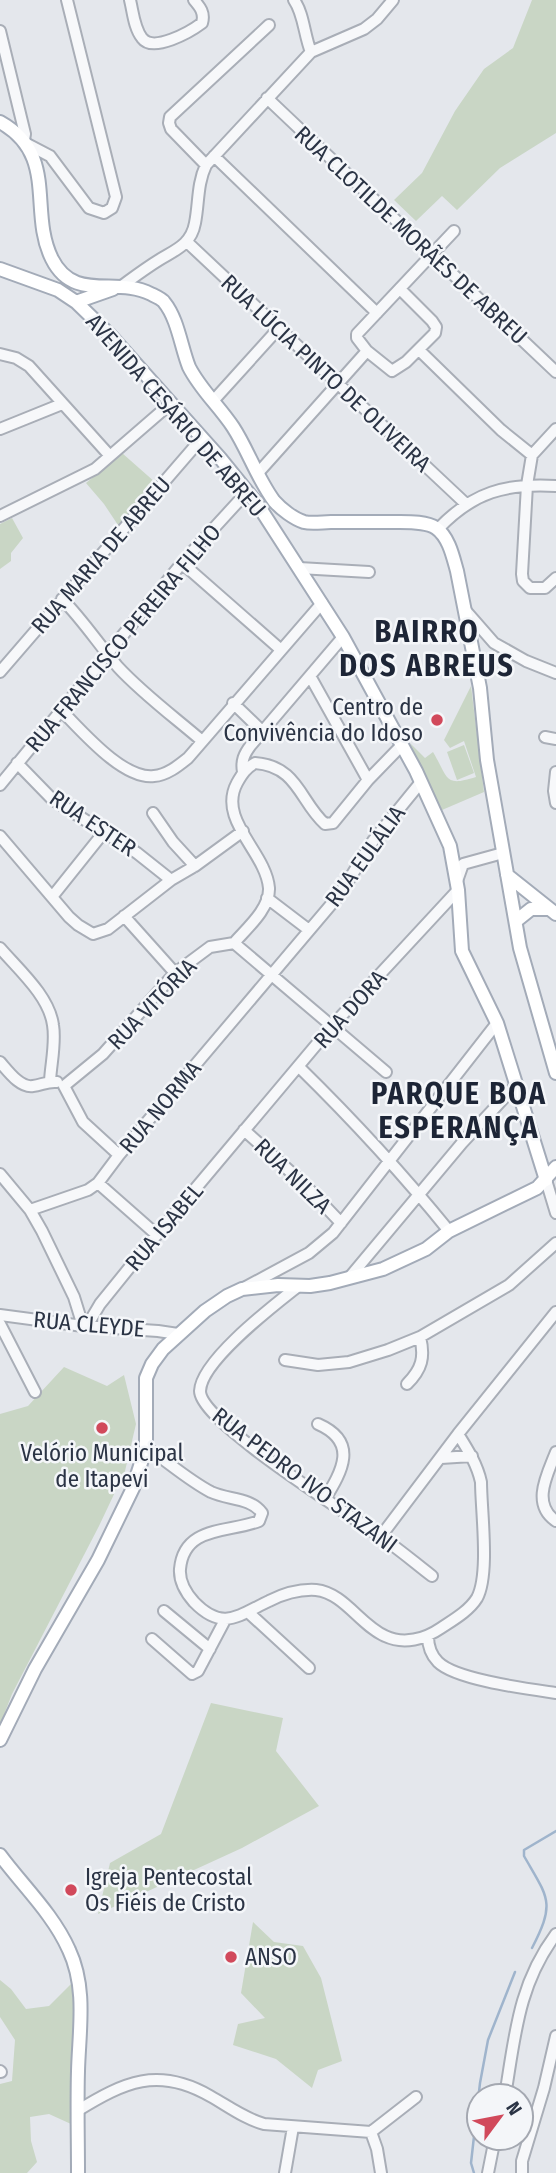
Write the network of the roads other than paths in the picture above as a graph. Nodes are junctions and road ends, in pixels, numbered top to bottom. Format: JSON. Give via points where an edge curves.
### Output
{"nodes":[{"id":1,"x":67,"y":0,"type":"edge"},
{"id":2,"x":130,"y":0,"type":"edge"},
{"id":3,"x":194,"y":0,"type":"edge"},
{"id":4,"x":294,"y":0,"type":"edge"},
{"id":5,"x":393,"y":0,"type":"edge"},
{"id":6,"x":269,"y":25,"type":"dead end"},
{"id":7,"x":0,"y":31,"type":"edge"},
{"id":8,"x":311,"y":52,"type":"junction"},
{"id":9,"x":267,"y":98,"type":"junction"},
{"id":10,"x":2,"y":126,"type":"edge"},
{"id":11,"x":26,"y":142,"type":"junction"},
{"id":12,"x":214,"y":156,"type":"junction"},
{"id":13,"x":206,"y":165,"type":"junction"},
{"id":14,"x":454,"y":232,"type":"dead end"},
{"id":15,"x":187,"y":242,"type":"junction"},
{"id":16,"x":433,"y":255,"type":"junction"},
{"id":17,"x":0,"y":269,"type":"edge"},
{"id":18,"x":123,"y":285,"type":"junction"},
{"id":19,"x":400,"y":289,"type":"junction"},
{"id":20,"x":76,"y":302,"type":"junction"},
{"id":21,"x":377,"y":313,"type":"junction"},
{"id":22,"x":279,"y":328,"type":"junction"},
{"id":23,"x":419,"y":350,"type":"junction"},
{"id":24,"x":367,"y":351,"type":"junction"},
{"id":25,"x":0,"y":354,"type":"edge"},
{"id":26,"x":556,"y":372,"type":"edge"},
{"id":27,"x":337,"y":383,"type":"junction"},
{"id":28,"x":214,"y":401,"type":"junction"},
{"id":29,"x":62,"y":404,"type":"junction"},
{"id":30,"x":170,"y":404,"type":"junction"},
{"id":31,"x":0,"y":429,"type":"edge"},
{"id":32,"x":556,"y":429,"type":"edge"},
{"id":33,"x":202,"y":438,"type":"junction"},
{"id":34,"x":110,"y":456,"type":"junction"},
{"id":35,"x":532,"y":456,"type":"junction"},
{"id":36,"x":258,"y":473,"type":"junction"},
{"id":37,"x":527,"y":485,"type":"junction"},
{"id":38,"x":556,"y":486,"type":"edge"},
{"id":39,"x":247,"y":492,"type":"junction"},
{"id":40,"x":466,"y":503,"type":"junction"},
{"id":41,"x":0,"y":516,"type":"edge"},
{"id":42,"x":305,"y":522,"type":"junction"},
{"id":43,"x":275,"y":529,"type":"junction"},
{"id":44,"x":438,"y":529,"type":"junction"},
{"id":45,"x":183,"y":563,"type":"junction"},
{"id":46,"x":299,"y":568,"type":"junction"},
{"id":47,"x":369,"y":572,"type":"dead end"},
{"id":48,"x":553,"y":581,"type":"edge"},
{"id":49,"x":62,"y":599,"type":"junction"},
{"id":50,"x":322,"y":603,"type":"junction"},
{"id":51,"x":464,"y":608,"type":"junction"},
{"id":52,"x":343,"y":637,"type":"junction"},
{"id":53,"x":280,"y":649,"type":"junction"},
{"id":54,"x":107,"y":654,"type":"junction"},
{"id":55,"x":0,"y":672,"type":"edge"},
{"id":56,"x":556,"y":673,"type":"edge"},
{"id":57,"x":310,"y":676,"type":"junction"},
{"id":58,"x":233,"y":703,"type":"junction"},
{"id":59,"x":61,"y":710,"type":"junction"},
{"id":60,"x":262,"y":731,"type":"junction"},
{"id":61,"x":201,"y":740,"type":"junction"},
{"id":62,"x":402,"y":745,"type":"junction"},
{"id":63,"x":18,"y":763,"type":"junction"},
{"id":64,"x":243,"y":772,"type":"junction"},
{"id":65,"x":556,"y":772,"type":"edge"},
{"id":66,"x":368,"y":780,"type":"junction"},
{"id":67,"x":421,"y":782,"type":"junction"},
{"id":68,"x":0,"y":785,"type":"edge"},
{"id":69,"x":556,"y":803,"type":"edge"},
{"id":70,"x":153,"y":813,"type":"dead end"},
{"id":71,"x":243,"y":831,"type":"junction"},
{"id":72,"x":104,"y":832,"type":"junction"},
{"id":73,"x":0,"y":836,"type":"edge"},
{"id":74,"x":451,"y":851,"type":"junction"},
{"id":75,"x":503,"y":853,"type":"junction"},
{"id":76,"x":463,"y":864,"type":"junction"},
{"id":77,"x":195,"y":866,"type":"junction"},
{"id":78,"x":507,"y":875,"type":"junction"},
{"id":79,"x":171,"y":880,"type":"junction"},
{"id":80,"x":458,"y":885,"type":"junction"},
{"id":81,"x":52,"y":897,"type":"junction"},
{"id":82,"x":267,"y":898,"type":"junction"},
{"id":83,"x":553,"y":907,"type":"edge"},
{"id":84,"x":124,"y":916,"type":"junction"},
{"id":85,"x":516,"y":921,"type":"junction"},
{"id":86,"x":309,"y":930,"type":"junction"},
{"id":87,"x":234,"y":943,"type":"junction"},
{"id":88,"x":0,"y":948,"type":"edge"},
{"id":89,"x":176,"y":973,"type":"junction"},
{"id":90,"x":271,"y":975,"type":"junction"},
{"id":91,"x":497,"y":1023,"type":"junction"},
{"id":92,"x":332,"y":1026,"type":"junction"},
{"id":93,"x":0,"y":1062,"type":"edge"},
{"id":94,"x":299,"y":1067,"type":"junction"},
{"id":95,"x":386,"y":1072,"type":"dead end"},
{"id":96,"x":556,"y":1073,"type":"edge"},
{"id":97,"x":50,"y":1081,"type":"junction"},
{"id":98,"x":517,"y":1084,"type":"junction"},
{"id":99,"x":64,"y":1086,"type":"junction"},
{"id":100,"x":244,"y":1130,"type":"junction"},
{"id":101,"x":119,"y":1155,"type":"junction"},
{"id":102,"x":388,"y":1160,"type":"junction"},
{"id":103,"x":556,"y":1167,"type":"edge"},
{"id":104,"x":0,"y":1174,"type":"edge"},
{"id":105,"x":546,"y":1180,"type":"junction"},
{"id":106,"x":98,"y":1183,"type":"junction"},
{"id":107,"x":419,"y":1194,"type":"junction"},
{"id":108,"x":30,"y":1210,"type":"junction"},
{"id":109,"x":556,"y":1213,"type":"edge"},
{"id":110,"x":341,"y":1223,"type":"junction"},
{"id":111,"x":449,"y":1231,"type":"junction"},
{"id":112,"x":157,"y":1235,"type":"junction"},
{"id":113,"x":556,"y":1243,"type":"edge"},
{"id":114,"x":349,"y":1278,"type":"junction"},
{"id":115,"x":297,"y":1287,"type":"junction"},
{"id":116,"x":242,"y":1289,"type":"junction"},
{"id":117,"x":556,"y":1312,"type":"edge"},
{"id":118,"x":0,"y":1315,"type":"edge"},
{"id":119,"x":0,"y":1324,"type":"edge"},
{"id":120,"x":85,"y":1326,"type":"junction"},
{"id":121,"x":178,"y":1334,"type":"junction"},
{"id":122,"x":419,"y":1337,"type":"junction"},
{"id":123,"x":285,"y":1360,"type":"dead end"},
{"id":124,"x":407,"y":1384,"type":"dead end"},
{"id":125,"x":35,"y":1392,"type":"dead end"},
{"id":126,"x":318,"y":1424,"type":"dead end"},
{"id":127,"x":458,"y":1434,"type":"junction"},
{"id":128,"x":146,"y":1447,"type":"junction"},
{"id":129,"x":556,"y":1452,"type":"edge"},
{"id":130,"x":472,"y":1456,"type":"junction"},
{"id":131,"x":441,"y":1458,"type":"junction"},
{"id":132,"x":325,"y":1499,"type":"junction"},
{"id":133,"x":556,"y":1521,"type":"edge"},
{"id":134,"x":381,"y":1536,"type":"junction"},
{"id":135,"x":432,"y":1576,"type":"dead end"},
{"id":136,"x":164,"y":1611,"type":"dead end"},
{"id":137,"x":249,"y":1613,"type":"junction"},
{"id":138,"x":225,"y":1620,"type":"junction"},
{"id":139,"x":428,"y":1636,"type":"junction"},
{"id":140,"x":152,"y":1639,"type":"dead end"},
{"id":141,"x":210,"y":1649,"type":"junction"},
{"id":142,"x":309,"y":1668,"type":"dead end"},
{"id":143,"x":556,"y":1693,"type":"edge"},
{"id":144,"x":0,"y":1740,"type":"edge"},
{"id":145,"x":0,"y":1855,"type":"edge"},
{"id":146,"x":556,"y":1934,"type":"edge"},
{"id":147,"x":556,"y":2036,"type":"edge"},
{"id":148,"x":507,"y":2082,"type":"edge"},
{"id":149,"x":416,"y":2096,"type":"dead end"},
{"id":150,"x":77,"y":2111,"type":"junction"},
{"id":151,"x":293,"y":2127,"type":"junction"},
{"id":152,"x":371,"y":2132,"type":"junction"},
{"id":153,"x":492,"y":2152,"type":"edge"},
{"id":154,"x":78,"y":2173,"type":"edge"},
{"id":155,"x":285,"y":2173,"type":"edge"},
{"id":156,"x":381,"y":2173,"type":"edge"},
{"id":157,"x":488,"y":2173,"type":"edge"},
{"id":158,"x":522,"y":2173,"type":"edge"}],
"edges":[{"from":1,"to":11,"type":"street","via":[[116,197],[113,208],[104,213],[89,208],[50,156]]},
{"from":2,"to":3,"type":"street","via":[[139,33],[153,44],[202,23],[202,12]]},
{"from":4,"to":8,"type":"street"},
{"from":5,"to":8,"type":"street","via":[[364,29]]},
{"from":6,"to":13,"type":"street","via":[[170,117],[171,129]]},
{"from":7,"to":11,"type":"street"},
{"from":8,"to":9,"type":"street"},
{"from":9,"to":12,"type":"street"},
{"from":9,"to":16,"type":"street","name":"RUA CLOTILDE MORÃES DE ABREU"},
{"from":10,"to":11,"type":"main road"},
{"from":11,"to":18,"type":"main road","via":[[37,173],[48,250],[61,274],[81,285]]},
{"from":12,"to":13,"type":"street"},
{"from":12,"to":21,"type":"street"},
{"from":13,"to":15,"type":"street","via":[[200,178],[195,225]]},
{"from":14,"to":16,"type":"street"},
{"from":15,"to":18,"type":"street"},
{"from":15,"to":22,"type":"street","name":"RUA LÚCIA PINTO DE OLIVEIRA"},
{"from":16,"to":19,"type":"street"},
{"from":16,"to":26,"type":"street","name":"RUA CLOTILDE MORÃES DE ABREU"},
{"from":17,"to":20,"type":"main road","name":"AVENIDA CESÁRIO DE ABREU","via":[[58,290]]},
{"from":18,"to":20,"type":"main road"},
{"from":18,"to":28,"type":"main road","via":[[164,301],[189,366]]},
{"from":19,"to":21,"type":"street"},
{"from":19,"to":23,"type":"street","via":[[436,327]]},
{"from":20,"to":30,"type":"main road","name":"AVENIDA CESÁRIO DE ABREU"},
{"from":21,"to":24,"type":"street","via":[[358,334]]},
{"from":22,"to":27,"type":"street","name":"RUA LÚCIA PINTO DE OLIVEIRA"},
{"from":22,"to":28,"type":"street"},
{"from":23,"to":24,"type":"street","via":[[392,371]]},
{"from":23,"to":35,"type":"street"},
{"from":24,"to":27,"type":"street"},
{"from":25,"to":29,"type":"street","via":[[29,366]]},
{"from":27,"to":36,"type":"street"},
{"from":27,"to":40,"type":"street","name":"RUA LÚCIA PINTO DE OLIVEIRA"},
{"from":28,"to":36,"type":"main road"},
{"from":29,"to":31,"type":"street"},
{"from":29,"to":34,"type":"street"},
{"from":30,"to":33,"type":"main road","name":"AVENIDA CESÁRIO DE ABREU"},
{"from":30,"to":34,"type":"street"},
{"from":32,"to":35,"type":"street"},
{"from":33,"to":39,"type":"main road","name":"AVENIDA CESÁRIO DE ABREU"},
{"from":33,"to":49,"type":"street","name":"RUA MARIA DE ABREU"},
{"from":34,"to":41,"type":"street","via":[[85,476]]},
{"from":35,"to":37,"type":"street"},
{"from":36,"to":42,"type":"main road","via":[[275,503]]},
{"from":37,"to":38,"type":"street"},
{"from":37,"to":40,"type":"street"},
{"from":37,"to":48,"type":"street","via":[[523,581],[534,589]]},
{"from":39,"to":43,"type":"main road","name":"AVENIDA CESÁRIO DE ABREU"},
{"from":39,"to":45,"type":"street","name":"RUA FRANCISCO PEREIRA FILHO"},
{"from":40,"to":44,"type":"street"},
{"from":42,"to":43,"type":"main road","via":[[283,520]]},
{"from":42,"to":44,"type":"main road","via":[[409,522]]},
{"from":43,"to":46,"type":"main road","name":"AVENIDA CESÁRIO DE ABREU"},
{"from":44,"to":51,"type":"main road","via":[[453,554]]},
{"from":45,"to":53,"type":"street"},
{"from":45,"to":54,"type":"street","name":"RUA FRANCISCO PEREIRA FILHO"},
{"from":46,"to":47,"type":"street"},
{"from":46,"to":50,"type":"main road","name":"AVENIDA CESÁRIO DE ABREU"},
{"from":49,"to":54,"type":"street"},
{"from":49,"to":55,"type":"street","name":"RUA MARIA DE ABREU"},
{"from":50,"to":52,"type":"main road","name":"AVENIDA CESÁRIO DE ABREU"},
{"from":50,"to":53,"type":"street"},
{"from":51,"to":56,"type":"street","via":[[494,643]]},
{"from":51,"to":75,"type":"main road"},
{"from":52,"to":57,"type":"street"},
{"from":52,"to":62,"type":"main road","name":"AVENIDA CESÁRIO DE ABREU"},
{"from":53,"to":58,"type":"street"},
{"from":54,"to":59,"type":"street","name":"RUA FRANCISCO PEREIRA FILHO"},
{"from":54,"to":61,"type":"street"},
{"from":57,"to":60,"type":"street"},
{"from":57,"to":66,"type":"street"},
{"from":58,"to":60,"type":"street"},
{"from":58,"to":61,"type":"street"},
{"from":59,"to":61,"type":"street","via":[[116,761],[145,777],[178,765]]},
{"from":59,"to":63,"type":"street","name":"RUA FRANCISCO PEREIRA FILHO"},
{"from":60,"to":64,"type":"street","via":[[244,754]]},
{"from":62,"to":66,"type":"street"},
{"from":62,"to":67,"type":"main road","name":"AVENIDA CESÁRIO DE ABREU"},
{"from":63,"to":68,"type":"street","name":"RUA FRANCISCO PEREIRA FILHO"},
{"from":63,"to":72,"type":"street","name":"RUA ESTER","via":[[52,799]]},
{"from":64,"to":66,"type":"street","via":[[256,763],[273,766],[303,793],[325,824],[332,823]]},
{"from":64,"to":71,"type":"street","via":[[231,801]]},
{"from":65,"to":69,"type":"street"},
{"from":67,"to":74,"type":"main road","name":"AVENIDA CESÁRIO DE ABREU"},
{"from":67,"to":86,"type":"street","name":"RUA EULÁLIA"},
{"from":70,"to":77,"type":"street"},
{"from":71,"to":77,"type":"street"},
{"from":71,"to":82,"type":"street","via":[[260,861],[269,888]]},
{"from":72,"to":79,"type":"street","name":"RUA ESTER"},
{"from":72,"to":81,"type":"street"},
{"from":73,"to":81,"type":"street"},
{"from":74,"to":76,"type":"street"},
{"from":74,"to":80,"type":"main road","name":"AVENIDA CESÁRIO DE ABREU"},
{"from":75,"to":76,"type":"street"},
{"from":75,"to":78,"type":"main road"},
{"from":76,"to":80,"type":"street"},
{"from":77,"to":79,"type":"street"},
{"from":78,"to":83,"type":"main road"},
{"from":78,"to":85,"type":"main road"},
{"from":79,"to":84,"type":"street"},
{"from":80,"to":91,"type":"main road","name":"AVENIDA CESÁRIO DE ABREU","via":[[462,951]]},
{"from":80,"to":92,"type":"street","name":"RUA DORA"},
{"from":81,"to":84,"type":"street","via":[[93,934]]},
{"from":82,"to":86,"type":"street"},
{"from":82,"to":87,"type":"street"},
{"from":83,"to":85,"type":"main road","via":[[531,909]]},
{"from":84,"to":89,"type":"street"},
{"from":85,"to":96,"type":"main road"},
{"from":86,"to":90,"type":"street","name":"RUA EULÁLIA"},
{"from":87,"to":89,"type":"street","name":"RUA VITÓRIA","via":[[211,947]]},
{"from":87,"to":90,"type":"street"},
{"from":88,"to":97,"type":"street","via":[[50,1012],[54,1039]]},
{"from":89,"to":99,"type":"street","name":"RUA VITÓRIA","via":[[103,1054]]},
{"from":90,"to":92,"type":"street"},
{"from":90,"to":101,"type":"street","name":"RUA NORMA"},
{"from":91,"to":98,"type":"main road","name":"AVENIDA CESÁRIO DE ABREU"},
{"from":91,"to":102,"type":"street"},
{"from":92,"to":94,"type":"street","name":"RUA DORA"},
{"from":92,"to":95,"type":"street"},
{"from":93,"to":97,"type":"street","via":[[26,1086]]},
{"from":94,"to":100,"type":"street","name":"RUA DORA"},
{"from":94,"to":102,"type":"street"},
{"from":97,"to":99,"type":"street"},
{"from":98,"to":105,"type":"main road","name":"AVENIDA CESÁRIO DE ABREU"},
{"from":98,"to":107,"type":"street"},
{"from":99,"to":101,"type":"street","via":[[83,1122]]},
{"from":100,"to":110,"type":"street","name":"RUA NILZA"},
{"from":100,"to":112,"type":"street","name":"RUA ISABEL"},
{"from":101,"to":106,"type":"street","name":"RUA NORMA"},
{"from":102,"to":107,"type":"street"},
{"from":102,"to":110,"type":"street"},
{"from":103,"to":105,"type":"main road"},
{"from":104,"to":108,"type":"street"},
{"from":105,"to":109,"type":"street"},
{"from":105,"to":111,"type":"main road"},
{"from":106,"to":108,"type":"street","name":"RUA NORMA"},
{"from":106,"to":112,"type":"street"},
{"from":107,"to":111,"type":"street"},
{"from":107,"to":114,"type":"street"},
{"from":108,"to":120,"type":"street"},
{"from":110,"to":116,"type":"street","via":[[309,1252]]},
{"from":111,"to":114,"type":"main road","via":[[402,1261]]},
{"from":112,"to":120,"type":"street","name":"RUA ISABEL"},
{"from":113,"to":122,"type":"street","via":[[509,1285]]},
{"from":114,"to":115,"type":"main road"},
{"from":115,"to":116,"type":"main road"},
{"from":115,"to":132,"type":"street","name":"RUA PEDRO IVO STAZANI","via":[[218,1358],[204,1377],[201,1400],[223,1424]]},
{"from":116,"to":121,"type":"main road","via":[[215,1302]]},
{"from":117,"to":127,"type":"street"},
{"from":118,"to":120,"type":"street","name":"RUA CLEYDE"},
{"from":119,"to":125,"type":"street"},
{"from":120,"to":121,"type":"street","name":"RUA CLEYDE"},
{"from":121,"to":128,"type":"main road","via":[[146,1378]]},
{"from":122,"to":123,"type":"street","via":[[349,1362],[318,1365]]},
{"from":122,"to":124,"type":"street","via":[[423,1360]]},
{"from":126,"to":132,"type":"street","via":[[338,1439],[344,1456]]},
{"from":127,"to":130,"type":"street"},
{"from":127,"to":131,"type":"street"},
{"from":128,"to":138,"type":"street","via":[[200,1486],[254,1504],[262,1513],[252,1524],[206,1534],[183,1555],[180,1575],[187,1593],[202,1609]]},
{"from":128,"to":144,"type":"main road","via":[[133,1488],[98,1560]]},
{"from":129,"to":133,"type":"street","via":[[542,1497],[544,1510]]},
{"from":130,"to":131,"type":"street"},
{"from":130,"to":139,"type":"street","via":[[481,1482],[481,1590],[472,1605]]},
{"from":131,"to":134,"type":"street"},
{"from":132,"to":134,"type":"street","name":"RUA PEDRO IVO STAZANI"},
{"from":134,"to":135,"type":"street","name":"RUA PEDRO IVO STAZANI"},
{"from":136,"to":141,"type":"street"},
{"from":137,"to":138,"type":"street"},
{"from":137,"to":139,"type":"street","via":[[286,1594],[325,1591],[386,1637],[413,1640]]},
{"from":137,"to":142,"type":"street"},
{"from":138,"to":141,"type":"street"},
{"from":139,"to":143,"type":"street","via":[[440,1664],[492,1683]]},
{"from":140,"to":141,"type":"street","via":[[192,1674]]},
{"from":145,"to":150,"type":"main road","via":[[62,1935],[77,1971],[81,2022]]},
{"from":146,"to":148,"type":"street","via":[[523,1995]]},
{"from":147,"to":158,"type":"street"},
{"from":149,"to":152,"type":"street"},
{"from":150,"to":151,"type":"street","via":[[126,2084],[156,2080],[192,2086],[248,2119]]},
{"from":150,"to":154,"type":"main road"},
{"from":151,"to":152,"type":"street"},
{"from":151,"to":155,"type":"street"},
{"from":152,"to":156,"type":"street"},
{"from":153,"to":157,"type":"street"}]}
